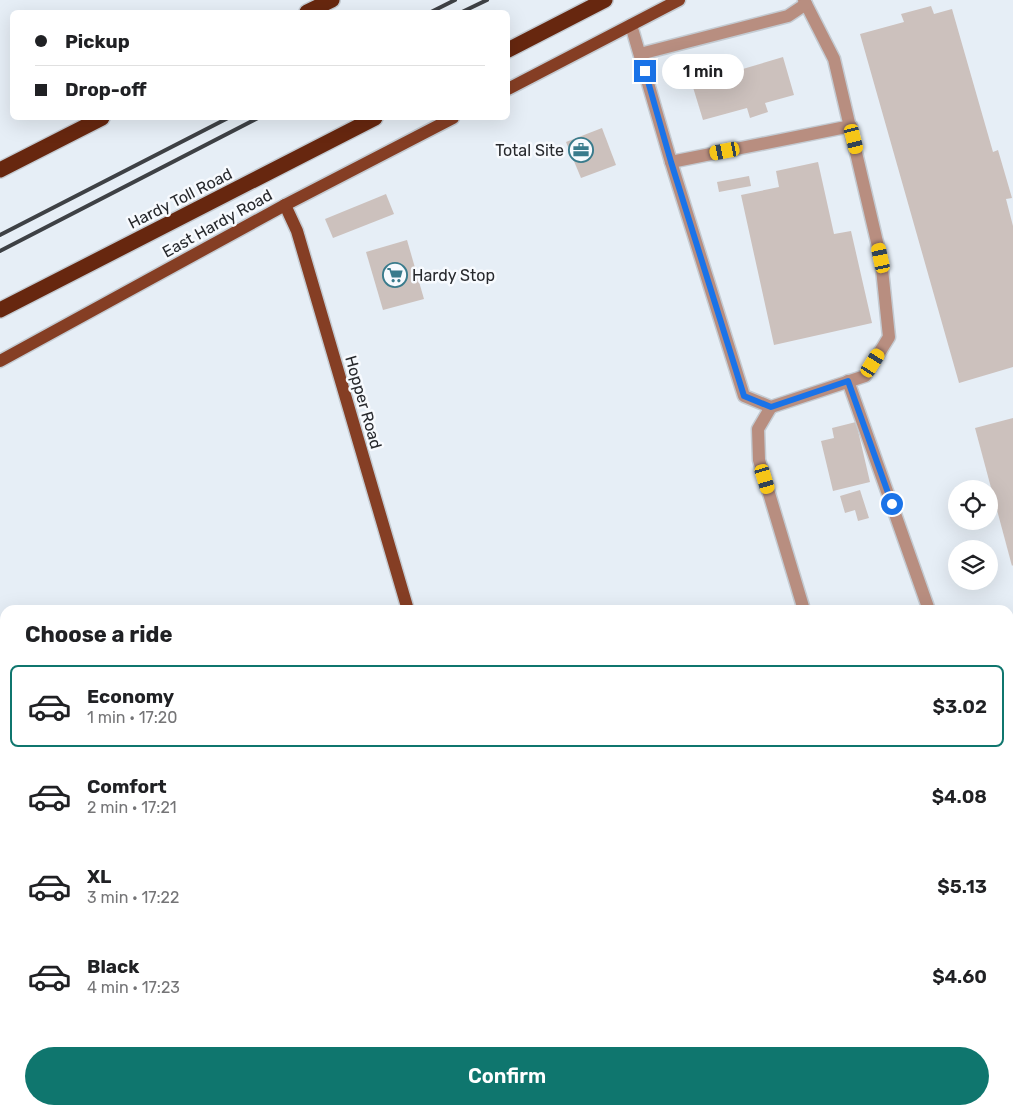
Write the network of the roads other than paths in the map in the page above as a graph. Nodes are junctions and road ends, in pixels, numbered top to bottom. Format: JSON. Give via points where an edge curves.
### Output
{"nodes":[{"id":1,"x":332,"y":0,"type":"edge"},
{"id":2,"x":604,"y":0,"type":"edge"},
{"id":3,"x":679,"y":0,"type":"edge"},
{"id":4,"x":805,"y":2,"type":"edge"},
{"id":5,"x":312,"y":10,"type":"edge"},
{"id":6,"x":631,"y":25,"type":"junction"},
{"id":7,"x":510,"y":49,"type":"edge"},
{"id":8,"x":640,"y":54,"type":"junction"},
{"id":9,"x":510,"y":88,"type":"edge"},
{"id":10,"x":98,"y":120,"type":"edge"},
{"id":11,"x":371,"y":120,"type":"edge"},
{"id":12,"x":449,"y":120,"type":"edge"},
{"id":13,"x":851,"y":126,"type":"junction"},
{"id":14,"x":671,"y":162,"type":"junction"},
{"id":15,"x":0,"y":170,"type":"edge"},
{"id":16,"x":285,"y":204,"type":"junction"},
{"id":17,"x":0,"y":310,"type":"edge"},
{"id":18,"x":0,"y":361,"type":"edge"},
{"id":19,"x":848,"y":381,"type":"junction"},
{"id":20,"x":771,"y":407,"type":"junction"},
{"id":21,"x":407,"y":605,"type":"edge"},
{"id":22,"x":802,"y":605,"type":"edge"},
{"id":23,"x":927,"y":605,"type":"edge"}],
"edges":[{"from":1,"to":5,"type":"highway"},
{"from":2,"to":7,"type":"highway"},
{"from":3,"to":6,"type":"main road"},
{"from":4,"to":8,"type":"street","via":[[788,16]]},
{"from":4,"to":13,"type":"street","via":[[834,58]]},
{"from":6,"to":8,"type":"street"},
{"from":6,"to":9,"type":"main road"},
{"from":8,"to":14,"type":"street"},
{"from":10,"to":15,"type":"highway"},
{"from":11,"to":17,"type":"highway","name":"Hardy Toll Road"},
{"from":12,"to":16,"type":"main road","name":"East Hardy Road"},
{"from":13,"to":14,"type":"street"},
{"from":13,"to":19,"type":"street","via":[[881,258],[889,337],[865,376]]},
{"from":14,"to":20,"type":"street","via":[[744,396]]},
{"from":16,"to":18,"type":"main road","name":"East Hardy Road"},
{"from":16,"to":21,"type":"main road","name":"Hopper Road","via":[[297,232]]},
{"from":19,"to":20,"type":"street"},
{"from":19,"to":23,"type":"street"},
{"from":20,"to":22,"type":"street","via":[[758,429],[759,460]]}]}
